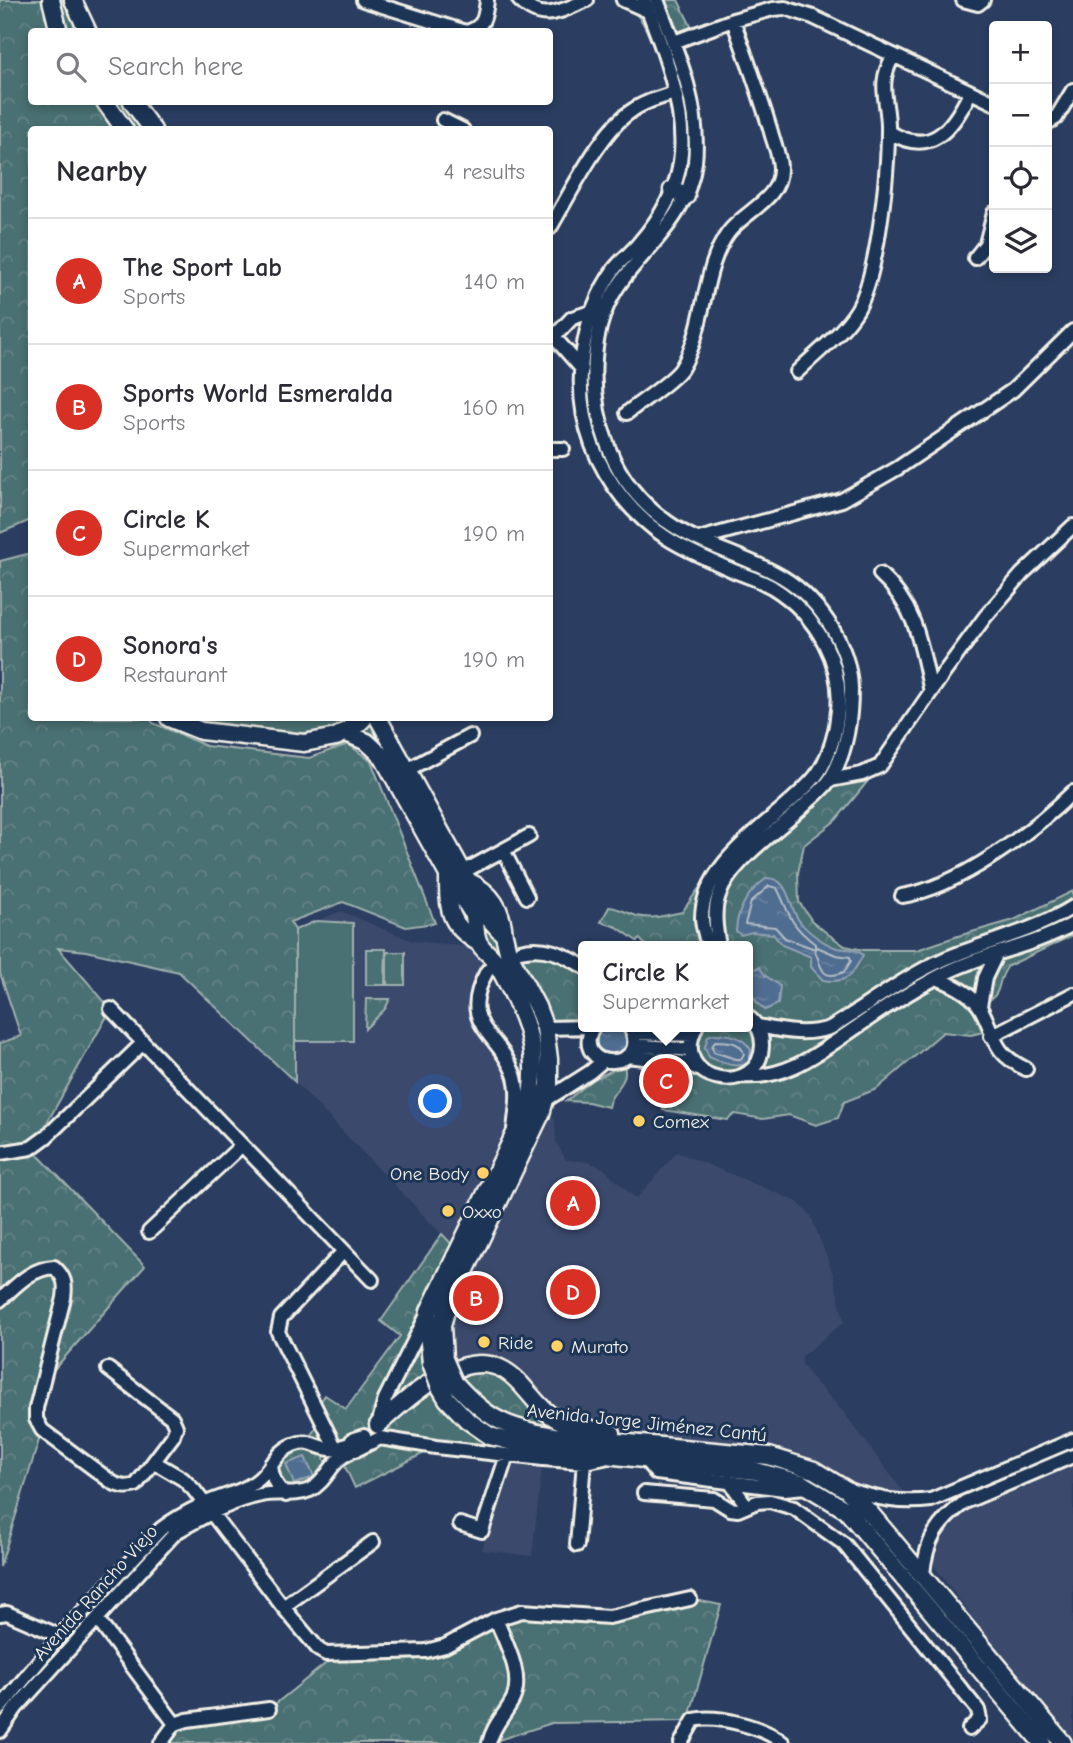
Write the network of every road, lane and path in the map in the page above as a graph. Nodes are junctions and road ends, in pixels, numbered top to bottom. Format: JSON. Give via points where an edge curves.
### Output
{"nodes":[{"id":1,"x":51,"y":0,"type":"edge"},
{"id":2,"x":73,"y":0,"type":"edge"},
{"id":3,"x":363,"y":0,"type":"edge"},
{"id":4,"x":487,"y":0,"type":"edge"},
{"id":5,"x":519,"y":0,"type":"edge"},
{"id":6,"x":587,"y":0,"type":"edge"},
{"id":7,"x":623,"y":0,"type":"edge"},
{"id":8,"x":657,"y":0,"type":"edge"},
{"id":9,"x":963,"y":0,"type":"edge"},
{"id":10,"x":984,"y":0,"type":"edge"},
{"id":11,"x":646,"y":6,"type":"edge"},
{"id":12,"x":733,"y":20,"type":"junction"},
{"id":13,"x":58,"y":28,"type":"edge"},
{"id":14,"x":86,"y":28,"type":"edge"},
{"id":15,"x":454,"y":28,"type":"edge"},
{"id":16,"x":477,"y":28,"type":"edge"},
{"id":17,"x":674,"y":42,"type":"junction"},
{"id":18,"x":893,"y":57,"type":"junction"},
{"id":19,"x":1073,"y":90,"type":"edge"},
{"id":20,"x":675,"y":93,"type":"junction"},
{"id":21,"x":970,"y":93,"type":"junction"},
{"id":22,"x":989,"y":101,"type":"edge"},
{"id":23,"x":107,"y":105,"type":"edge"},
{"id":24,"x":134,"y":105,"type":"edge"},
{"id":25,"x":443,"y":120,"type":"dead end"},
{"id":26,"x":1052,"y":120,"type":"edge"},
{"id":27,"x":122,"y":126,"type":"edge"},
{"id":28,"x":150,"y":126,"type":"edge"},
{"id":29,"x":455,"y":126,"type":"edge"},
{"id":30,"x":888,"y":131,"type":"junction"},
{"id":31,"x":679,"y":193,"type":"junction"},
{"id":32,"x":553,"y":223,"type":"edge"},
{"id":33,"x":989,"y":232,"type":"edge"},
{"id":34,"x":975,"y":258,"type":"dead end"},
{"id":35,"x":591,"y":312,"type":"junction"},
{"id":36,"x":1073,"y":331,"type":"edge"},
{"id":37,"x":553,"y":336,"type":"edge"},
{"id":38,"x":553,"y":338,"type":"edge"},
{"id":39,"x":582,"y":369,"type":"junction"},
{"id":40,"x":797,"y":372,"type":"dead end"},
{"id":41,"x":627,"y":413,"type":"dead end"},
{"id":42,"x":1073,"y":526,"type":"edge"},
{"id":43,"x":699,"y":539,"type":"junction"},
{"id":44,"x":880,"y":574,"type":"dead end"},
{"id":45,"x":931,"y":692,"type":"junction"},
{"id":46,"x":175,"y":721,"type":"edge"},
{"id":47,"x":187,"y":721,"type":"edge"},
{"id":48,"x":360,"y":721,"type":"edge"},
{"id":49,"x":380,"y":721,"type":"edge"},
{"id":50,"x":201,"y":731,"type":"junction"},
{"id":51,"x":346,"y":733,"type":"junction"},
{"id":52,"x":470,"y":736,"type":"dead end"},
{"id":53,"x":407,"y":770,"type":"junction"},
{"id":54,"x":817,"y":775,"type":"junction"},
{"id":55,"x":830,"y":780,"type":"junction"},
{"id":56,"x":1073,"y":792,"type":"edge"},
{"id":57,"x":529,"y":836,"type":"dead end"},
{"id":58,"x":503,"y":850,"type":"junction"},
{"id":59,"x":460,"y":876,"type":"junction"},
{"id":60,"x":902,"y":896,"type":"dead end"},
{"id":61,"x":527,"y":897,"type":"dead end"},
{"id":62,"x":1073,"y":907,"type":"edge"},
{"id":63,"x":478,"y":914,"type":"junction"},
{"id":64,"x":1073,"y":924,"type":"edge"},
{"id":65,"x":504,"y":934,"type":"junction"},
{"id":66,"x":707,"y":941,"type":"edge"},
{"id":67,"x":718,"y":941,"type":"edge"},
{"id":68,"x":479,"y":943,"type":"junction"},
{"id":69,"x":996,"y":955,"type":"junction"},
{"id":70,"x":503,"y":958,"type":"junction"},
{"id":71,"x":578,"y":964,"type":"edge"},
{"id":72,"x":936,"y":978,"type":"junction"},
{"id":73,"x":1073,"y":994,"type":"edge"},
{"id":74,"x":980,"y":1006,"type":"junction"},
{"id":75,"x":111,"y":1009,"type":"dead end"},
{"id":76,"x":753,"y":1020,"type":"edge"},
{"id":77,"x":753,"y":1024,"type":"edge"},
{"id":78,"x":578,"y":1027,"type":"edge"},
{"id":79,"x":545,"y":1028,"type":"junction"},
{"id":80,"x":591,"y":1032,"type":"edge"},
{"id":81,"x":691,"y":1033,"type":"edge"},
{"id":82,"x":991,"y":1036,"type":"junction"},
{"id":83,"x":631,"y":1040,"type":"edge"},
{"id":84,"x":143,"y":1043,"type":"junction"},
{"id":85,"x":650,"y":1046,"type":"junction"},
{"id":86,"x":686,"y":1054,"type":"junction"},
{"id":87,"x":603,"y":1060,"type":"junction"},
{"id":88,"x":1026,"y":1069,"type":"dead end"},
{"id":89,"x":742,"y":1076,"type":"junction"},
{"id":90,"x":545,"y":1100,"type":"junction"},
{"id":91,"x":514,"y":1136,"type":"junction"},
{"id":92,"x":242,"y":1145,"type":"junction"},
{"id":93,"x":0,"y":1153,"type":"edge"},
{"id":94,"x":149,"y":1232,"type":"dead end"},
{"id":95,"x":343,"y":1252,"type":"junction"},
{"id":96,"x":372,"y":1280,"type":"dead end"},
{"id":97,"x":0,"y":1300,"type":"edge"},
{"id":98,"x":429,"y":1311,"type":"junction"},
{"id":99,"x":438,"y":1361,"type":"junction"},
{"id":100,"x":108,"y":1369,"type":"dead end"},
{"id":101,"x":447,"y":1385,"type":"junction"},
{"id":102,"x":321,"y":1421,"type":"junction"},
{"id":103,"x":378,"y":1431,"type":"junction"},
{"id":104,"x":1073,"y":1440,"type":"edge"},
{"id":105,"x":303,"y":1442,"type":"junction"},
{"id":106,"x":350,"y":1446,"type":"junction"},
{"id":107,"x":669,"y":1446,"type":"junction"},
{"id":108,"x":321,"y":1447,"type":"junction"},
{"id":109,"x":507,"y":1455,"type":"junction"},
{"id":110,"x":1073,"y":1456,"type":"edge"},
{"id":111,"x":608,"y":1457,"type":"junction"},
{"id":112,"x":646,"y":1461,"type":"junction"},
{"id":113,"x":154,"y":1462,"type":"junction"},
{"id":114,"x":584,"y":1462,"type":"junction"},
{"id":115,"x":271,"y":1464,"type":"junction"},
{"id":116,"x":328,"y":1471,"type":"junction"},
{"id":117,"x":729,"y":1481,"type":"junction"},
{"id":118,"x":744,"y":1482,"type":"junction"},
{"id":119,"x":808,"y":1487,"type":"junction"},
{"id":120,"x":847,"y":1490,"type":"junction"},
{"id":121,"x":643,"y":1493,"type":"dead end"},
{"id":122,"x":286,"y":1494,"type":"junction"},
{"id":123,"x":752,"y":1504,"type":"junction"},
{"id":124,"x":207,"y":1509,"type":"junction"},
{"id":125,"x":460,"y":1524,"type":"dead end"},
{"id":126,"x":373,"y":1542,"type":"dead end"},
{"id":127,"x":577,"y":1545,"type":"dead end"},
{"id":128,"x":923,"y":1574,"type":"junction"},
{"id":129,"x":96,"y":1597,"type":"junction"},
{"id":130,"x":690,"y":1599,"type":"dead end"},
{"id":131,"x":108,"y":1606,"type":"junction"},
{"id":132,"x":283,"y":1607,"type":"junction"},
{"id":133,"x":0,"y":1614,"type":"edge"},
{"id":134,"x":97,"y":1619,"type":"junction"},
{"id":135,"x":496,"y":1619,"type":"junction"},
{"id":136,"x":60,"y":1636,"type":"junction"},
{"id":137,"x":45,"y":1654,"type":"junction"},
{"id":138,"x":56,"y":1663,"type":"junction"},
{"id":139,"x":0,"y":1708,"type":"edge"},
{"id":140,"x":269,"y":1709,"type":"dead end"},
{"id":141,"x":175,"y":1724,"type":"junction"},
{"id":142,"x":970,"y":1729,"type":"dead end"},
{"id":143,"x":0,"y":1731,"type":"edge"},
{"id":144,"x":161,"y":1743,"type":"edge"},
{"id":145,"x":489,"y":1743,"type":"edge"},
{"id":146,"x":681,"y":1743,"type":"edge"},
{"id":147,"x":783,"y":1743,"type":"edge"},
{"id":148,"x":1042,"y":1743,"type":"edge"},
{"id":149,"x":1063,"y":1743,"type":"edge"}],
"edges":[{"from":1,"to":13,"type":"main road"},
{"from":2,"to":14,"type":"main road"},
{"from":3,"to":15,"type":"street"},
{"from":4,"to":16,"type":"street","via":[[485,21]]},
{"from":5,"to":6,"type":"street","via":[[537,13],[548,14]]},
{"from":7,"to":11,"type":"street"},
{"from":8,"to":17,"type":"street"},
{"from":9,"to":10,"type":"street","via":[[978,4]]},
{"from":11,"to":20,"type":"street"},
{"from":12,"to":17,"type":"street"},
{"from":12,"to":18,"type":"street","via":[[785,8]]},
{"from":12,"to":41,"type":"street","via":[[779,159],[779,181],[721,244],[699,330],[679,371]]},
{"from":17,"to":31,"type":"street","via":[[696,130],[695,164]]},
{"from":18,"to":21,"type":"street"},
{"from":18,"to":30,"type":"street","via":[[883,99]]},
{"from":19,"to":26,"type":"street"},
{"from":20,"to":31,"type":"street","via":[[681,122]]},
{"from":20,"to":32,"type":"street","via":[[645,103],[611,127]]},
{"from":21,"to":22,"type":"street"},
{"from":21,"to":30,"type":"street","via":[[940,134],[923,144]]},
{"from":23,"to":27,"type":"main road"},
{"from":24,"to":28,"type":"main road"},
{"from":25,"to":29,"type":"street"},
{"from":30,"to":40,"type":"street","via":[[868,284],[857,310]]},
{"from":31,"to":35,"type":"street","via":[[617,266]]},
{"from":31,"to":43,"type":"street","via":[[671,225],[611,296],[601,318],[594,398],[601,427],[625,480],[665,521]]},
{"from":33,"to":34,"type":"street"},
{"from":35,"to":37,"type":"street","via":[[572,318]]},
{"from":35,"to":39,"type":"street"},
{"from":36,"to":43,"type":"street","via":[[1013,390],[842,500]]},
{"from":38,"to":39,"type":"street"},
{"from":39,"to":54,"type":"street","via":[[582,402],[592,446],[620,496],[669,539],[770,586],[794,604],[827,646],[836,673],[838,716]]},
{"from":42,"to":45,"type":"street","via":[[985,617]]},
{"from":43,"to":55,"type":"street","via":[[776,573],[818,609],[835,632],[851,684],[851,712],[847,737]]},
{"from":44,"to":45,"type":"street","via":[[910,611]]},
{"from":45,"to":55,"type":"street","via":[[880,766]]},
{"from":46,"to":50,"type":"main road"},
{"from":47,"to":50,"type":"main road"},
{"from":48,"to":51,"type":"main road"},
{"from":49,"to":53,"type":"main road"},
{"from":50,"to":51,"type":"main road","via":[[304,743]]},
{"from":51,"to":59,"type":"main road","via":[[367,742],[382,756]]},
{"from":52,"to":53,"type":"street"},
{"from":53,"to":59,"type":"main road"},
{"from":54,"to":55,"type":"street"},
{"from":54,"to":66,"type":"street","via":[[718,872],[707,891],[702,918]]},
{"from":55,"to":67,"type":"street","via":[[733,872],[719,895],[715,920]]},
{"from":56,"to":60,"type":"street","via":[[1013,842],[964,873]]},
{"from":57,"to":58,"type":"street"},
{"from":58,"to":59,"type":"street"},
{"from":58,"to":61,"type":"street"},
{"from":59,"to":63,"type":"main road"},
{"from":59,"to":65,"type":"main road","name":"Avenida Jorge Jiménez Cantú","via":[[495,901]]},
{"from":59,"to":68,"type":"main road","name":"Avenida Jorge Jiménez Cantú","via":[[448,900],[455,925]]},
{"from":62,"to":76,"type":"street","via":[[1026,931],[929,967],[830,1028],[798,1034]]},
{"from":63,"to":65,"type":"main road"},
{"from":63,"to":68,"type":"main road"},
{"from":64,"to":69,"type":"street"},
{"from":65,"to":70,"type":"main road","name":"Avenida Jorge Jiménez Cantú"},
{"from":68,"to":70,"type":"main road","name":"Avenida Jorge Jiménez Cantú"},
{"from":69,"to":72,"type":"street"},
{"from":69,"to":74,"type":"street","via":[[985,978]]},
{"from":70,"to":71,"type":"street","via":[[530,948],[559,953]]},
{"from":70,"to":79,"type":"main road","name":"Avenida Jorge Jiménez Cantú","via":[[537,1007]]},
{"from":70,"to":91,"type":"main road","name":"Avenida Jorge Jiménez Cantú","via":[[530,1035],[534,1062],[529,1104]]},
{"from":70,"to":91,"type":"street","via":[[478,988],[476,1006],[485,1033],[514,1075]]},
{"from":72,"to":74,"type":"street","via":[[958,987]]},
{"from":72,"to":89,"type":"street","via":[[803,1063],[759,1078]]},
{"from":73,"to":82,"type":"street"},
{"from":74,"to":82,"type":"street"},
{"from":75,"to":84,"type":"street"},
{"from":77,"to":89,"type":"street","via":[[762,1048],[752,1069]]},
{"from":78,"to":79,"type":"street"},
{"from":79,"to":90,"type":"main road","name":"Avenida Jorge Jiménez Cantú","via":[[549,1059]]},
{"from":80,"to":87,"type":"street","via":[[589,1044]]},
{"from":81,"to":85,"type":"street"},
{"from":81,"to":86,"type":"street"},
{"from":82,"to":88,"type":"street","via":[[1010,1061]]},
{"from":83,"to":85,"type":"street"},
{"from":83,"to":85,"type":"street"},
{"from":83,"to":87,"type":"street","via":[[618,1061]]},
{"from":84,"to":92,"type":"street"},
{"from":84,"to":93,"type":"street","via":[[32,1149]]},
{"from":85,"to":86,"type":"street"},
{"from":86,"to":89,"type":"street","via":[[700,1070],[720,1078]]},
{"from":87,"to":90,"type":"street"},
{"from":90,"to":99,"type":"main road","name":"Avenida Jorge Jiménez Cantú","via":[[446,1311]]},
{"from":91,"to":98,"type":"main road","name":"Avenida Jorge Jiménez Cantú"},
{"from":92,"to":94,"type":"street"},
{"from":92,"to":95,"type":"street"},
{"from":95,"to":96,"type":"street"},
{"from":95,"to":102,"type":"street","via":[[278,1326]]},
{"from":97,"to":113,"type":"street","via":[[41,1268],[54,1268],[64,1276],[64,1298],[36,1419],[42,1430],[120,1487],[136,1485]]},
{"from":98,"to":99,"type":"main road","name":"Avenida Jorge Jiménez Cantú","via":[[427,1323]]},
{"from":98,"to":103,"type":"street","via":[[385,1399]]},
{"from":99,"to":101,"type":"main road","name":"Avenida Jorge Jiménez Cantú","bridge":true},
{"from":100,"to":113,"type":"street","via":[[172,1418],[173,1436]]},
{"from":101,"to":107,"type":"main road","name":"Avenida Jorge Jiménez Cantú","via":[[510,1426],[554,1436]]},
{"from":101,"to":111,"type":"main road","name":"Avenida Jorge Jiménez Cantú","via":[[447,1399],[490,1436],[531,1447]]},
{"from":102,"to":105,"type":"street","name":"Avenida Rancho Viejo"},
{"from":102,"to":106,"type":"street"},
{"from":103,"to":106,"type":"street","name":"Avenida Rancho Viejo"},
{"from":103,"to":107,"type":"main road","via":[[425,1384],[481,1364],[504,1370],[561,1420]]},
{"from":103,"to":109,"type":"street"},
{"from":104,"to":120,"type":"street","via":[[931,1500],[886,1501]]},
{"from":105,"to":108,"type":"street"},
{"from":105,"to":115,"type":"street","name":"Avenida Rancho Viejo","via":[[280,1452]]},
{"from":106,"to":108,"type":"street"},
{"from":106,"to":116,"type":"street","name":"Avenida Rancho Viejo"},
{"from":107,"to":120,"type":"main road","name":"Avenida Jorge Jiménez Cantú","via":[[769,1456],[814,1470]]},
{"from":108,"to":116,"type":"street"},
{"from":109,"to":114,"type":"street"},
{"from":109,"to":125,"type":"street","via":[[482,1531]]},
{"from":110,"to":128,"type":"street","via":[[964,1502],[950,1513],[934,1532]]},
{"from":111,"to":112,"type":"main road","name":"Avenida Jorge Jiménez Cantú"},
{"from":111,"to":114,"type":"street"},
{"from":112,"to":117,"type":"street","via":[[656,1474]]},
{"from":112,"to":119,"type":"main road","name":"Avenida Jorge Jiménez Cantú","via":[[755,1471]]},
{"from":113,"to":124,"type":"street","via":[[183,1479]]},
{"from":114,"to":127,"type":"street"},
{"from":115,"to":122,"type":"street","via":[[276,1487]]},
{"from":115,"to":124,"type":"street","name":"Avenida Rancho Viejo","via":[[258,1480]]},
{"from":116,"to":122,"type":"street","name":"Avenida Rancho Viejo","via":[[311,1489]]},
{"from":117,"to":118,"type":"street"},
{"from":117,"to":123,"type":"street"},
{"from":118,"to":119,"type":"street","via":[[784,1489]]},
{"from":118,"to":123,"type":"street"},
{"from":119,"to":148,"type":"main road","name":"Avenida Jorge Jiménez Cantú","via":[[847,1511]]},
{"from":120,"to":128,"type":"main road","name":"Avenida Jorge Jiménez Cantú"},
{"from":121,"to":123,"type":"street","via":[[714,1499],[738,1510]]},
{"from":122,"to":124,"type":"street","name":"Avenida Rancho Viejo"},
{"from":123,"to":142,"type":"street","via":[[770,1501],[794,1508],[844,1544],[978,1710],[980,1719]]},
{"from":124,"to":129,"type":"street","name":"Avenida Rancho Viejo","via":[[174,1519],[161,1529]]},
{"from":124,"to":131,"type":"street","name":"Avenida Rancho Viejo","via":[[176,1532]]},
{"from":124,"to":132,"type":"street"},
{"from":126,"to":132,"type":"street"},
{"from":128,"to":149,"type":"main road","name":"Avenida Jorge Jiménez Cantú"},
{"from":129,"to":131,"type":"street"},
{"from":129,"to":136,"type":"street","name":"Avenida Rancho Viejo"},
{"from":130,"to":135,"type":"street","via":[[609,1618],[523,1611]]},
{"from":131,"to":134,"type":"street","name":"Avenida Rancho Viejo"},
{"from":132,"to":135,"type":"street","via":[[319,1650],[335,1656],[426,1651]]},
{"from":133,"to":136,"type":"street"},
{"from":134,"to":138,"type":"street","name":"Avenida Rancho Viejo"},
{"from":134,"to":141,"type":"street"},
{"from":135,"to":145,"type":"street","via":[[516,1688]]},
{"from":136,"to":137,"type":"street","name":"Avenida Rancho Viejo"},
{"from":137,"to":138,"type":"street"},
{"from":137,"to":139,"type":"street","name":"Avenida Rancho Viejo"},
{"from":138,"to":143,"type":"street","name":"Avenida Rancho Viejo"},
{"from":140,"to":141,"type":"street"},
{"from":141,"to":144,"type":"street"},
{"from":146,"to":147,"type":"street","via":[[694,1720],[706,1718],[764,1731]]}]}
